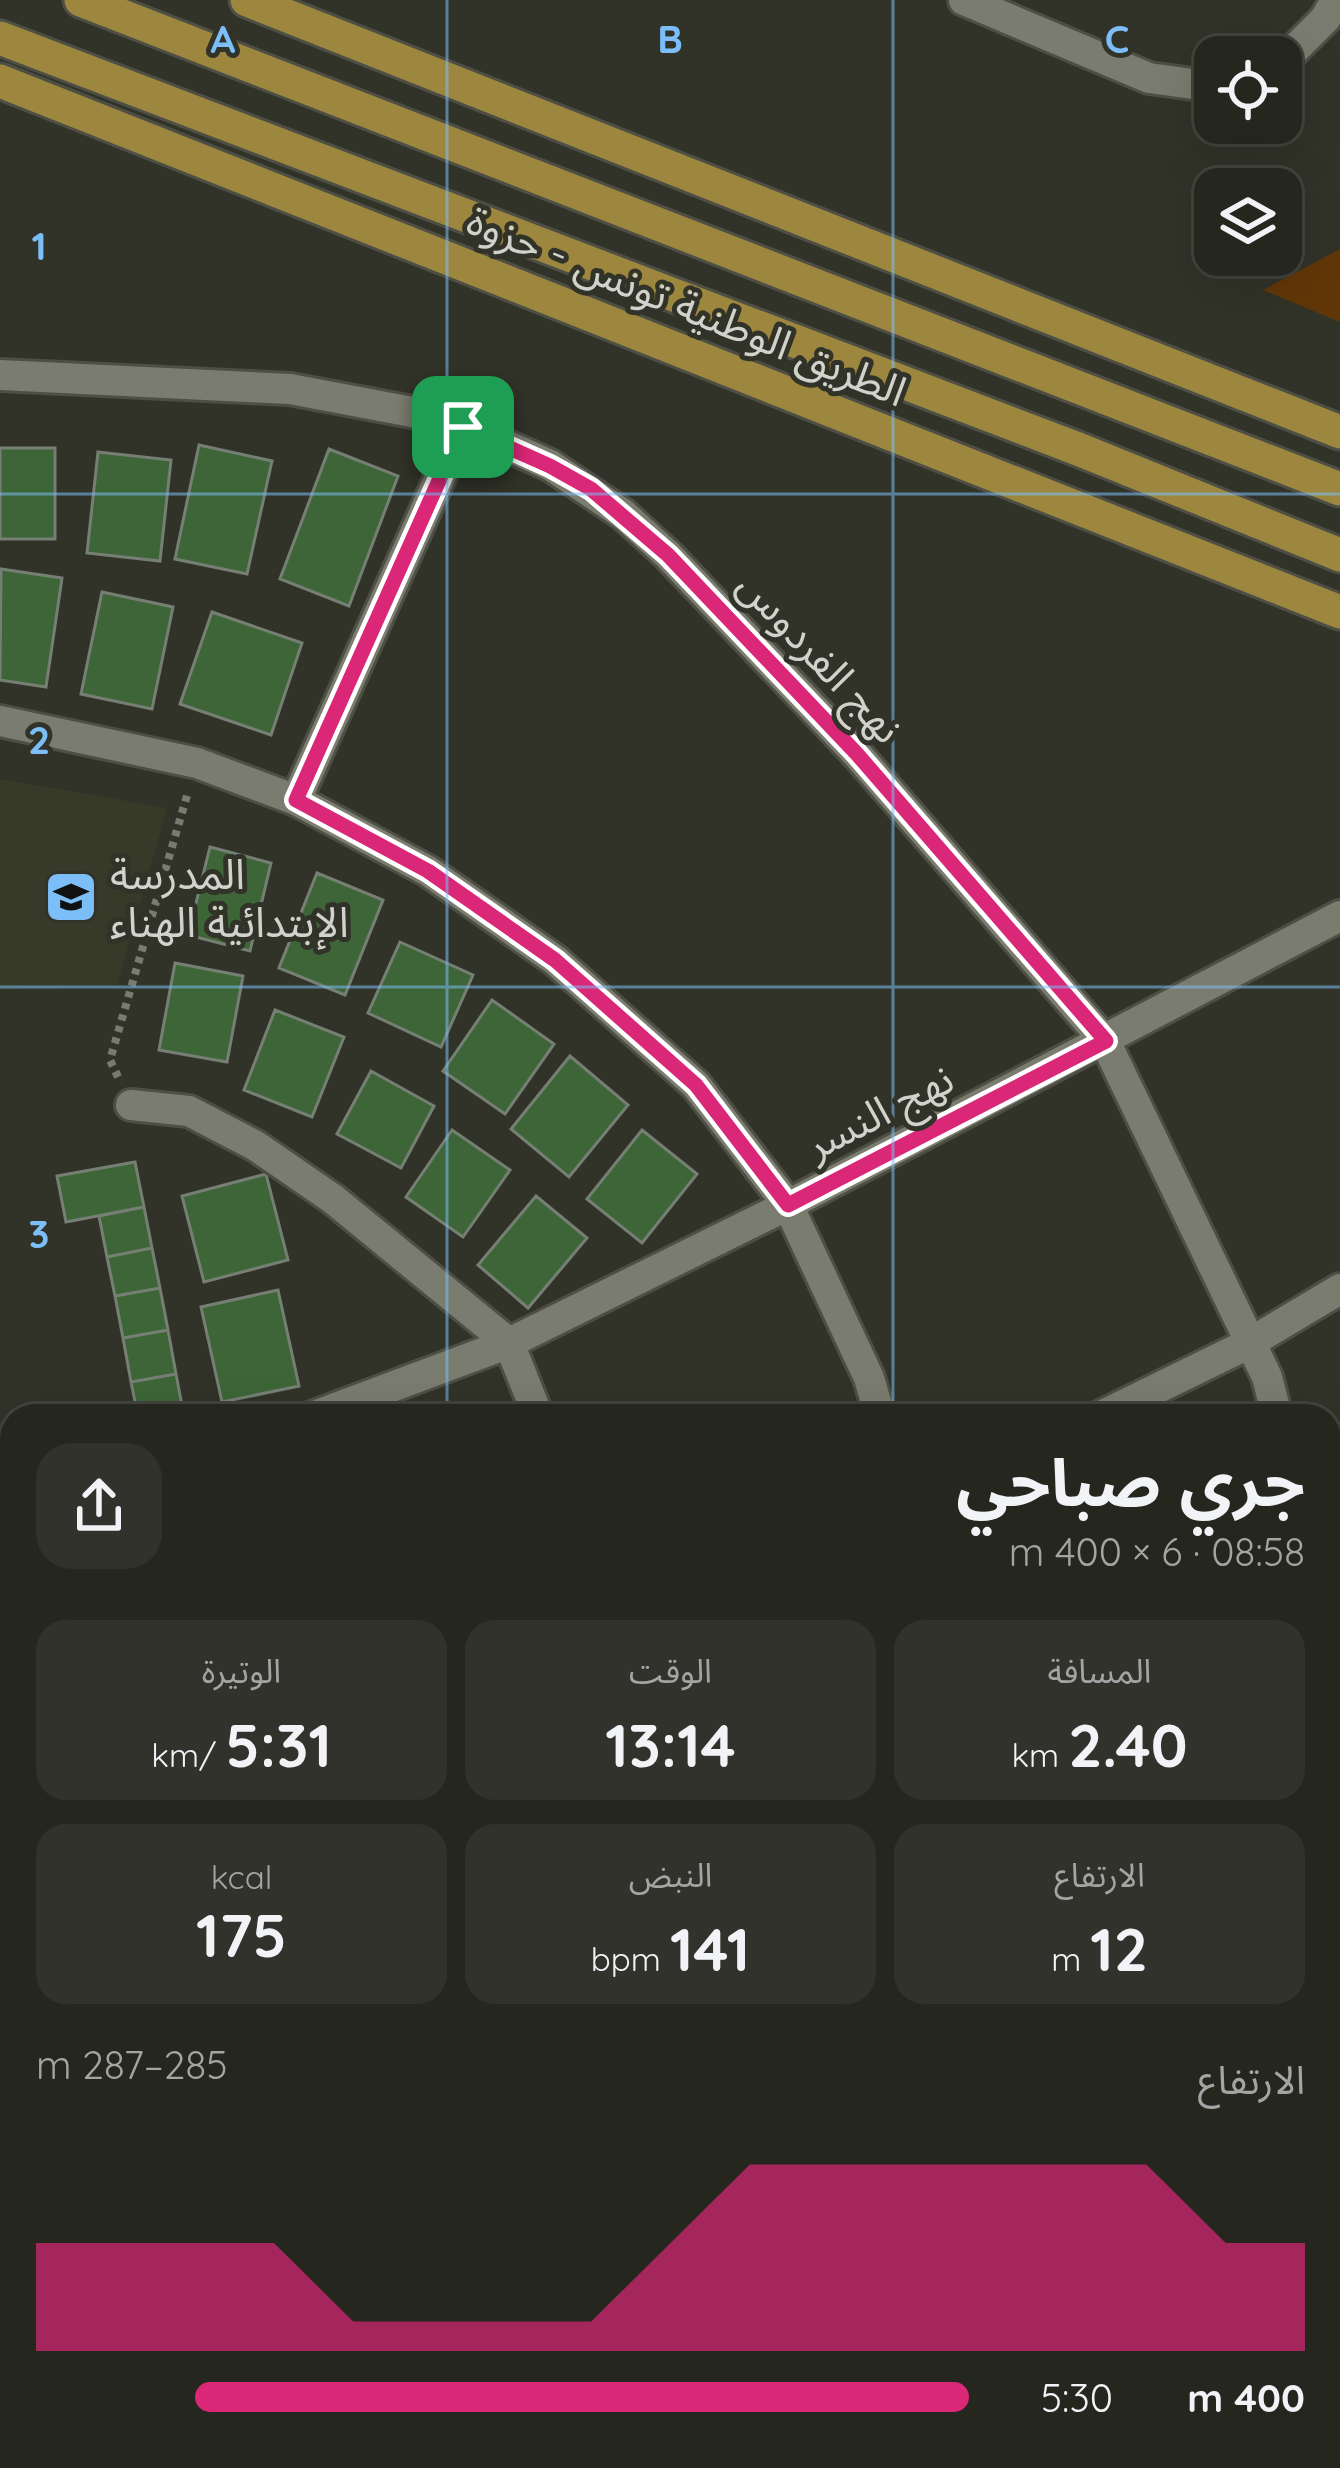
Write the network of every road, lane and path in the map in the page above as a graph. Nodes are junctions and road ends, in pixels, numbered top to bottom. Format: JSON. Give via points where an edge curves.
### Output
{"nodes":[{"id":1,"x":81,"y":0,"type":"edge"},
{"id":2,"x":247,"y":0,"type":"edge"},
{"id":3,"x":964,"y":0,"type":"edge"},
{"id":4,"x":1336,"y":0,"type":"edge"},
{"id":5,"x":0,"y":38,"type":"edge"},
{"id":6,"x":1302,"y":42,"type":"edge"},
{"id":7,"x":0,"y":81,"type":"edge"},
{"id":8,"x":1194,"y":84,"type":"edge"},
{"id":9,"x":0,"y":375,"type":"edge"},
{"id":10,"x":463,"y":427,"type":"junction"},
{"id":11,"x":1340,"y":432,"type":"edge"},
{"id":12,"x":1340,"y":489,"type":"edge"},
{"id":13,"x":1340,"y":555,"type":"edge"},
{"id":14,"x":1340,"y":612,"type":"edge"},
{"id":15,"x":0,"y":721,"type":"edge"},
{"id":16,"x":196,"y":763,"type":"junction"},
{"id":17,"x":296,"y":800,"type":"junction"},
{"id":18,"x":1340,"y":916,"type":"edge"},
{"id":19,"x":1106,"y":1041,"type":"junction"},
{"id":20,"x":131,"y":1105,"type":"joint"},
{"id":21,"x":788,"y":1205,"type":"junction"},
{"id":22,"x":1340,"y":1289,"type":"edge"},
{"id":23,"x":509,"y":1343,"type":"junction"},
{"id":24,"x":1248,"y":1344,"type":"junction"},
{"id":25,"x":346,"y":1404,"type":"edge"},
{"id":26,"x":533,"y":1404,"type":"edge"},
{"id":27,"x":877,"y":1404,"type":"edge"},
{"id":28,"x":1126,"y":1404,"type":"edge"},
{"id":29,"x":1274,"y":1404,"type":"edge"}],
"edges":[{"from":1,"to":12,"type":"highway"},
{"from":2,"to":11,"type":"highway"},
{"from":3,"to":8,"type":"street","via":[[1149,78]]},
{"from":4,"to":6,"type":"street"},
{"from":5,"to":13,"type":"highway"},
{"from":7,"to":14,"type":"highway","name":"الطريق الوطنية تونس - حزوة"},
{"from":9,"to":10,"type":"street","name":"نهج الفردوس","via":[[290,388]]},
{"from":10,"to":17,"type":"street"},
{"from":10,"to":19,"type":"street","name":"نهج الفردوس","via":[[591,489],[668,555],[857,754]]},
{"from":15,"to":16,"type":"street"},
{"from":16,"to":17,"type":"street"},
{"from":16,"to":20,"type":"path","via":[[110,1060]]},
{"from":17,"to":21,"type":"street","via":[[428,871],[555,960],[696,1085]]},
{"from":18,"to":19,"type":"street","name":"نهج النسر"},
{"from":19,"to":21,"type":"street","name":"نهج النسر"},
{"from":19,"to":24,"type":"street","name":"نهج الفردوس"},
{"from":20,"to":23,"type":"street","via":[[189,1112],[256,1146]]},
{"from":21,"to":23,"type":"street","name":"نهج النسر"},
{"from":21,"to":27,"type":"street"},
{"from":22,"to":24,"type":"street"},
{"from":23,"to":25,"type":"street","name":"نهج النسر"},
{"from":23,"to":26,"type":"street"},
{"from":24,"to":28,"type":"street"},
{"from":24,"to":29,"type":"street","name":"نهج الفردوس"}]}
